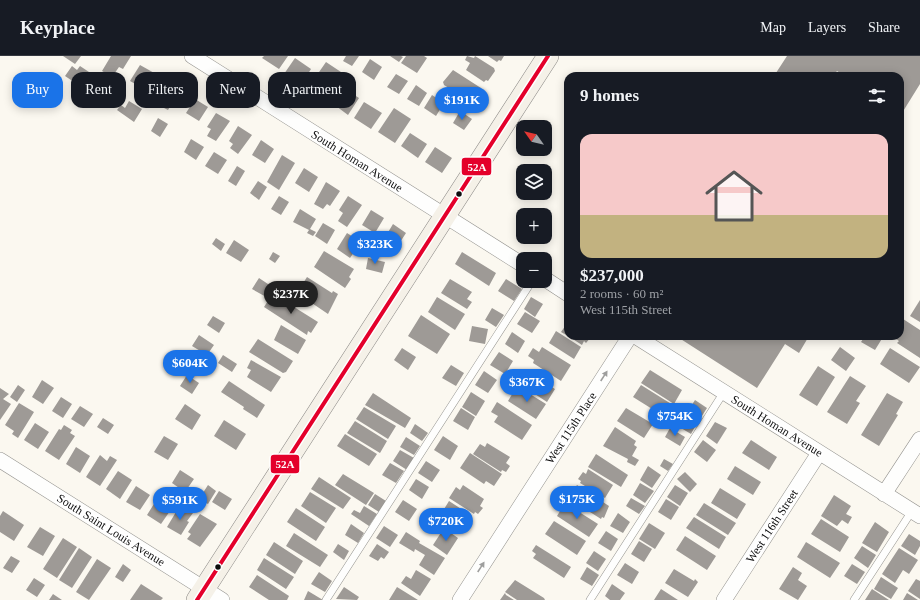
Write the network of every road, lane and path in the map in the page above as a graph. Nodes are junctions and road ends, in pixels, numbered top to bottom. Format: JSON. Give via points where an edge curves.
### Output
{"nodes":[{"id":1,"x":192,"y":56,"type":"edge"},
{"id":2,"x":548,"y":56,"type":"edge"},
{"id":3,"x":445,"y":216,"type":"junction"},
{"id":4,"x":516,"y":261,"type":"edge"},
{"id":5,"x":552,"y":284,"type":"edge"},
{"id":6,"x":527,"y":288,"type":"edge"},
{"id":7,"x":564,"y":291,"type":"edge"},
{"id":8,"x":627,"y":340,"type":"edge"},
{"id":9,"x":641,"y":340,"type":"edge"},
{"id":10,"x":724,"y":392,"type":"junction"},
{"id":11,"x":920,"y":439,"type":"edge"},
{"id":12,"x":820,"y":453,"type":"junction"},
{"id":13,"x":0,"y":460,"type":"edge"},
{"id":14,"x":884,"y":494,"type":"junction"},
{"id":15,"x":916,"y":514,"type":"edge"},
{"id":16,"x":201,"y":594,"type":"edge"},
{"id":17,"x":222,"y":600,"type":"edge"},
{"id":18,"x":326,"y":600,"type":"edge"},
{"id":19,"x":460,"y":600,"type":"edge"},
{"id":20,"x":590,"y":600,"type":"edge"},
{"id":21,"x":724,"y":600,"type":"edge"},
{"id":22,"x":854,"y":600,"type":"edge"}],
"edges":[{"from":1,"to":3,"type":"street","name":"South Homan Avenue"},
{"from":2,"to":3,"type":"street"},
{"from":3,"to":4,"type":"street","name":"South Homan Avenue"},
{"from":3,"to":16,"type":"street"},
{"from":5,"to":7,"type":"street"},
{"from":6,"to":18,"type":"lane"},
{"from":19,"to":8,"type":"street","name":"West 115th Place","one_way":true},
{"from":9,"to":10,"type":"street","name":"South Homan Avenue"},
{"from":10,"to":12,"type":"street","name":"South Homan Avenue"},
{"from":10,"to":20,"type":"lane"},
{"from":11,"to":14,"type":"street"},
{"from":12,"to":14,"type":"street","name":"South Homan Avenue"},
{"from":12,"to":21,"type":"street","name":"West 116th Street"},
{"from":13,"to":16,"type":"street","name":"South Saint Louis Avenue"},
{"from":14,"to":15,"type":"street","name":"South Homan Avenue"},
{"from":15,"to":22,"type":"lane"},
{"from":16,"to":17,"type":"street","name":"South Saint Louis Avenue"}]}
